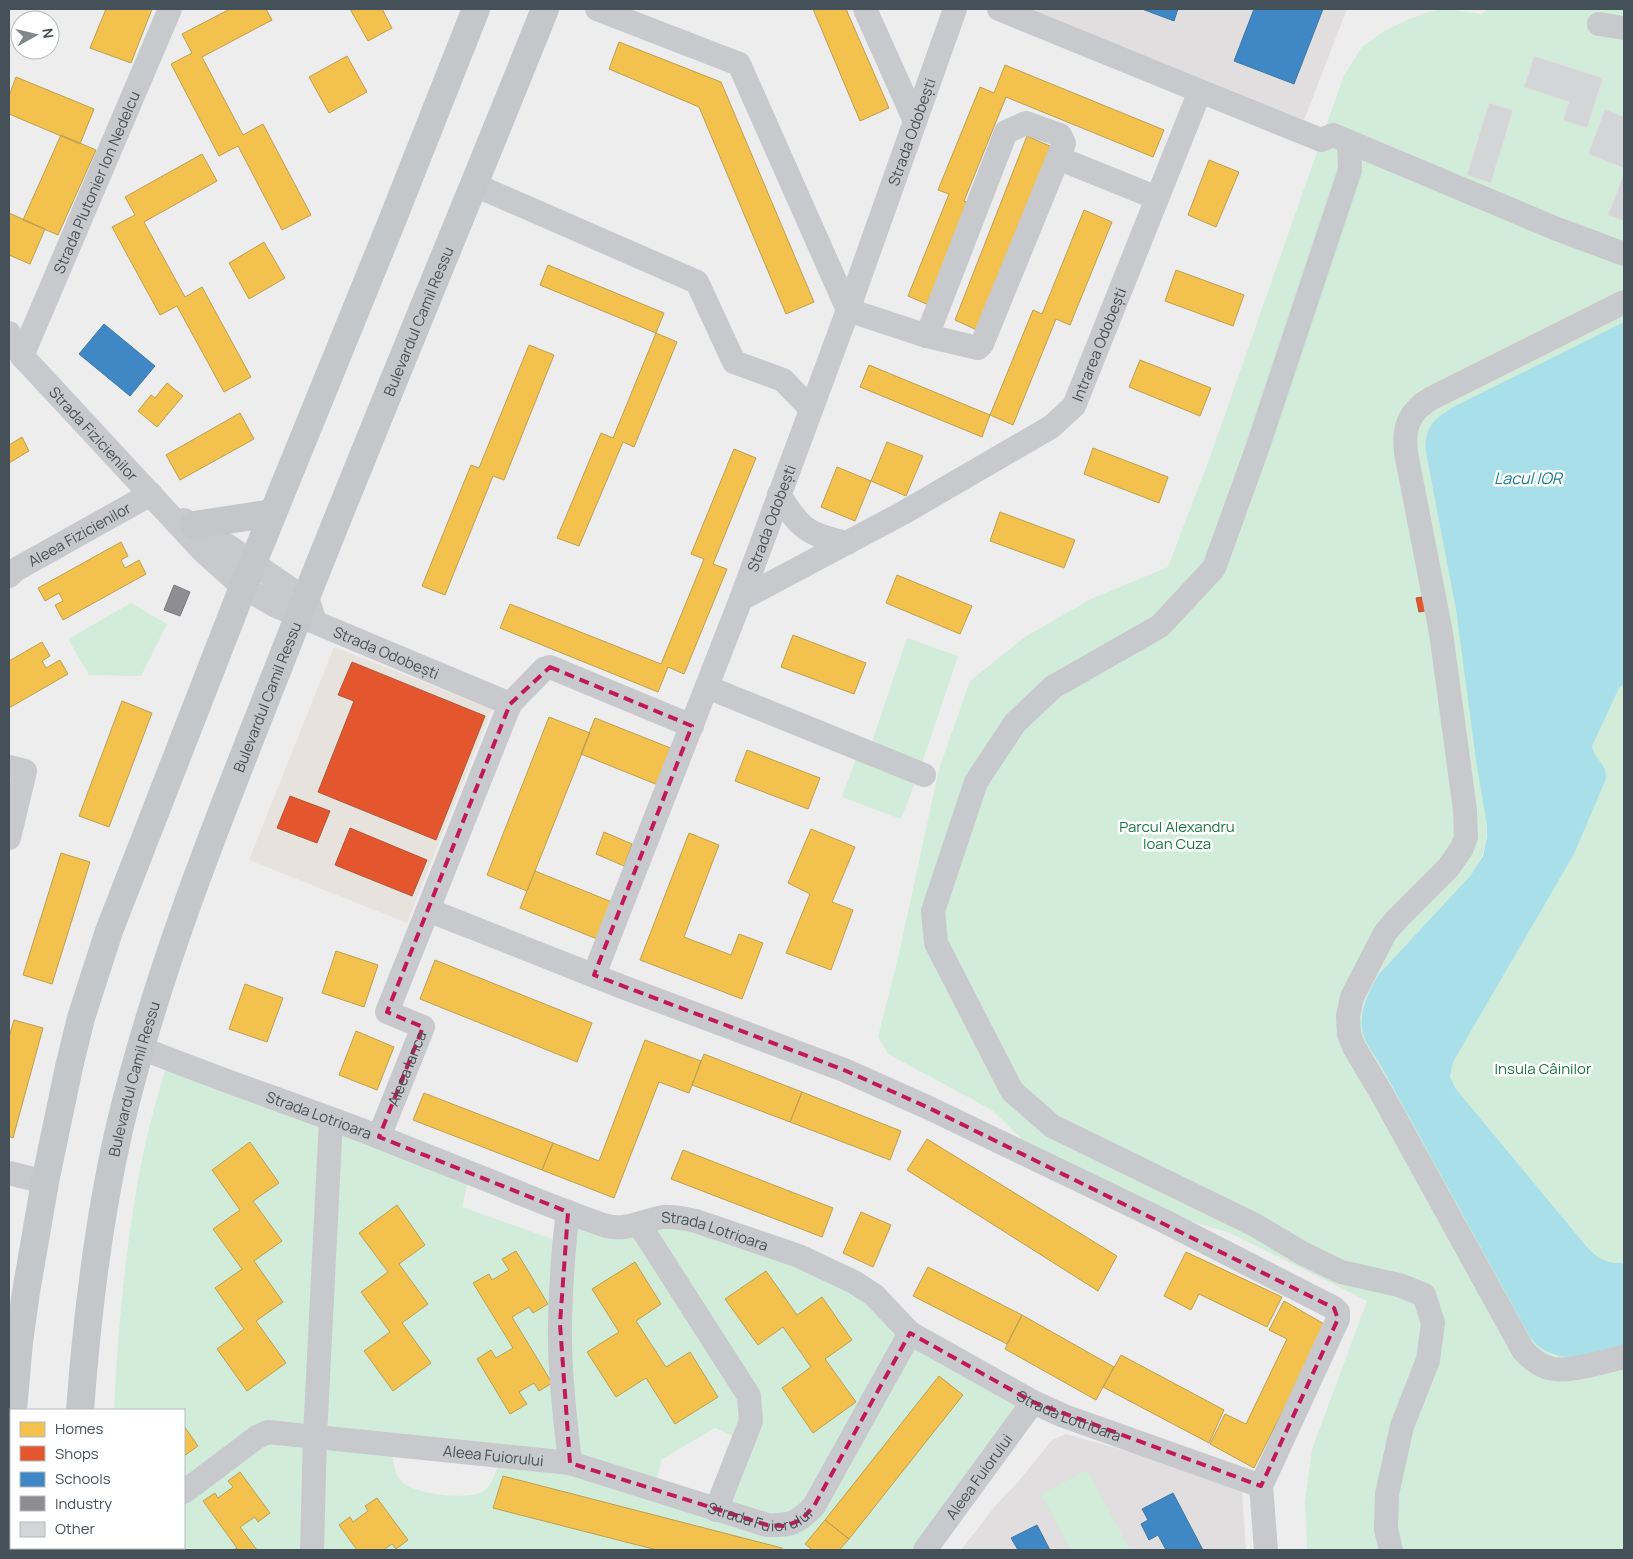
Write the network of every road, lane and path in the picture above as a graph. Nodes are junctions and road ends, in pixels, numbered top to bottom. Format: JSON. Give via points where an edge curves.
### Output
{"nodes":[{"id":1,"x":170,"y":9,"type":"edge"},
{"id":2,"x":476,"y":9,"type":"edge"},
{"id":3,"x":545,"y":9,"type":"edge"},
{"id":4,"x":597,"y":9,"type":"edge"},
{"id":5,"x":865,"y":9,"type":"edge"},
{"id":6,"x":955,"y":9,"type":"edge"},
{"id":7,"x":999,"y":9,"type":"edge"},
{"id":8,"x":1599,"y":24,"type":"dead end"},
{"id":9,"x":1624,"y":28,"type":"edge"},
{"id":10,"x":1200,"y":91,"type":"junction"},
{"id":11,"x":915,"y":122,"type":"junction"},
{"id":12,"x":1348,"y":143,"type":"junction"},
{"id":13,"x":1058,"y":158,"type":"junction"},
{"id":14,"x":475,"y":185,"type":"junction"},
{"id":15,"x":1157,"y":198,"type":"junction"},
{"id":16,"x":1624,"y":254,"type":"edge"},
{"id":17,"x":1624,"y":302,"type":"edge"},
{"id":18,"x":848,"y":310,"type":"junction"},
{"id":19,"x":9,"y":333,"type":"edge"},
{"id":20,"x":927,"y":336,"type":"junction"},
{"id":21,"x":16,"y":352,"type":"edge"},
{"id":22,"x":811,"y":409,"type":"junction"},
{"id":23,"x":779,"y":494,"type":"junction"},
{"id":24,"x":159,"y":503,"type":"junction"},
{"id":25,"x":273,"y":513,"type":"junction"},
{"id":26,"x":194,"y":525,"type":"junction"},
{"id":27,"x":847,"y":543,"type":"junction"},
{"id":28,"x":252,"y":562,"type":"junction"},
{"id":29,"x":9,"y":576,"type":"edge"},
{"id":30,"x":243,"y":587,"type":"junction"},
{"id":31,"x":741,"y":599,"type":"junction"},
{"id":32,"x":308,"y":614,"type":"junction"},
{"id":33,"x":707,"y":687,"type":"junction"},
{"id":34,"x":510,"y":704,"type":"junction"},
{"id":35,"x":692,"y":726,"type":"junction"},
{"id":36,"x":9,"y":767,"type":"edge"},
{"id":37,"x":924,"y":775,"type":"dead end"},
{"id":38,"x":9,"y":838,"type":"edge"},
{"id":39,"x":428,"y":910,"type":"junction"},
{"id":40,"x":594,"y":975,"type":"junction"},
{"id":41,"x":141,"y":1048,"type":"junction"},
{"id":42,"x":330,"y":1119,"type":"junction"},
{"id":43,"x":379,"y":1137,"type":"junction"},
{"id":44,"x":9,"y":1173,"type":"edge"},
{"id":45,"x":45,"y":1182,"type":"junction"},
{"id":46,"x":568,"y":1212,"type":"junction"},
{"id":47,"x":639,"y":1224,"type":"junction"},
{"id":48,"x":17,"y":1299,"type":"edge"},
{"id":49,"x":910,"y":1333,"type":"junction"},
{"id":50,"x":1624,"y":1357,"type":"edge"},
{"id":51,"x":1033,"y":1402,"type":"junction"},
{"id":52,"x":13,"y":1409,"type":"edge"},
{"id":53,"x":80,"y":1409,"type":"edge"},
{"id":54,"x":315,"y":1436,"type":"junction"},
{"id":55,"x":570,"y":1464,"type":"junction"},
{"id":56,"x":1261,"y":1486,"type":"junction"},
{"id":57,"x":185,"y":1491,"type":"edge"},
{"id":58,"x":716,"y":1510,"type":"junction"},
{"id":59,"x":312,"y":1550,"type":"edge"},
{"id":60,"x":925,"y":1550,"type":"edge"},
{"id":61,"x":1266,"y":1550,"type":"edge"},
{"id":62,"x":1391,"y":1550,"type":"edge"}],
"edges":[{"from":1,"to":21,"type":"street","name":"Strada Plutonier Ion Nedelcu"},
{"from":2,"to":25,"type":"main road"},
{"from":3,"to":14,"type":"main road","name":"Bulevardul Camil Ressu"},
{"from":4,"to":18,"type":"street","via":[[739,64]]},
{"from":5,"to":11,"type":"street"},
{"from":6,"to":11,"type":"street","name":"Strada Odobești"},
{"from":7,"to":10,"type":"street"},
{"from":8,"to":9,"type":"street"},
{"from":10,"to":12,"type":"street","via":[[1321,140],[1333,136]]},
{"from":10,"to":15,"type":"street","name":"Intrarea Odobești"},
{"from":11,"to":18,"type":"street","name":"Strada Odobești"},
{"from":12,"to":16,"type":"street"},
{"from":12,"to":62,"type":"street","via":[[1350,170],[1214,568],[1160,626],[1053,687],[1015,724],[976,782],[933,911],[936,944],[1012,1091],[1052,1126],[1255,1225],[1341,1272],[1399,1284],[1424,1295],[1433,1323],[1428,1360],[1402,1426],[1387,1494],[1386,1529]]},
{"from":13,"to":15,"type":"street"},
{"from":13,"to":20,"type":"street","via":[[982,344],[972,348]]},
{"from":13,"to":20,"type":"street","via":[[1064,143],[1060,135],[1026,123],[1006,132]]},
{"from":14,"to":22,"type":"street","via":[[697,282],[734,362],[783,380]]},
{"from":14,"to":32,"type":"main road","name":"Bulevardul Camil Ressu"},
{"from":15,"to":27,"type":"street","name":"Intrarea Odobești","via":[[1074,406],[1051,427]]},
{"from":17,"to":50,"type":"street","via":[[1432,398],[1415,410],[1410,418],[1405,434],[1406,453],[1441,633],[1466,837],[1448,868],[1385,933],[1354,992],[1348,1025],[1354,1047],[1523,1350],[1538,1363],[1553,1369]]},
{"from":18,"to":20,"type":"street"},
{"from":18,"to":22,"type":"street","name":"Strada Odobești"},
{"from":19,"to":21,"type":"street","name":"Strada Fizicienilor"},
{"from":21,"to":24,"type":"street","name":"Strada Fizicienilor"},
{"from":22,"to":23,"type":"street","name":"Strada Odobești"},
{"from":23,"to":27,"type":"street","via":[[806,529],[822,538]]},
{"from":23,"to":31,"type":"street","name":"Strada Odobești"},
{"from":24,"to":26,"type":"street","name":"Strada Fizicienilor"},
{"from":24,"to":29,"type":"street","name":"Aleea Fizicienilor","via":[[15,570]]},
{"from":24,"to":30,"type":"street","name":"Strada Fizicienilor","via":[[203,551]]},
{"from":25,"to":26,"type":"main road"},
{"from":25,"to":28,"type":"main road"},
{"from":26,"to":28,"type":"street","name":"Strada Fizicienilor"},
{"from":27,"to":31,"type":"street","name":"Intrarea Odobești"},
{"from":28,"to":30,"type":"main road"},
{"from":28,"to":32,"type":"street","name":"Strada Fizicienilor"},
{"from":30,"to":32,"type":"street","name":"Strada Fizicienilor","via":[[276,606]]},
{"from":30,"to":45,"type":"main road","via":[[109,932],[69,1067]]},
{"from":31,"to":33,"type":"street","name":"Strada Odobești"},
{"from":32,"to":34,"type":"street","name":"Strada Odobești"},
{"from":32,"to":41,"type":"main road","name":"Bulevardul Camil Ressu","via":[[179,925]]},
{"from":33,"to":35,"type":"street","name":"Strada Odobești"},
{"from":33,"to":37,"type":"street"},
{"from":34,"to":35,"type":"street","via":[[544,669],[550,667]]},
{"from":34,"to":39,"type":"street","name":"Aleea Ianca"},
{"from":35,"to":40,"type":"street","name":"Strada Odobești"},
{"from":36,"to":38,"type":"street","via":[[25,771]]},
{"from":39,"to":40,"type":"street"},
{"from":39,"to":43,"type":"street","name":"Aleea Ianca","via":[[387,1012],[423,1027]]},
{"from":40,"to":56,"type":"street","via":[[844,1070],[927,1107],[1162,1220],[1334,1308],[1338,1319]]},
{"from":41,"to":42,"type":"street","name":"Strada Lotrioara"},
{"from":41,"to":53,"type":"main road","name":"Bulevardul Camil Ressu","via":[[119,1131],[101,1223]]},
{"from":42,"to":43,"type":"street","name":"Strada Lotrioara"},
{"from":42,"to":54,"type":"street"},
{"from":43,"to":46,"type":"street","name":"Strada Lotrioara"},
{"from":44,"to":45,"type":"street"},
{"from":45,"to":48,"type":"main road"},
{"from":46,"to":47,"type":"street","name":"Strada Lotrioara","via":[[609,1226]]},
{"from":46,"to":55,"type":"street","via":[[560,1324]]},
{"from":47,"to":49,"type":"street","name":"Strada Lotrioara","via":[[659,1218],[696,1221],[799,1256],[874,1295]]},
{"from":47,"to":58,"type":"street","via":[[749,1396],[751,1421]]},
{"from":48,"to":52,"type":"main road","via":[[19,1342]]},
{"from":49,"to":51,"type":"street","name":"Strada Lotrioara"},
{"from":49,"to":58,"type":"street","name":"Strada Fuiorului","via":[[814,1506],[801,1520],[785,1526],[767,1525]]},
{"from":51,"to":56,"type":"street","name":"Strada Lotrioara"},
{"from":51,"to":60,"type":"street","name":"Aleea Fuiorului"},
{"from":54,"to":55,"type":"street","name":"Aleea Fuiorului"},
{"from":54,"to":57,"type":"street","name":"Aleea Fuiorului","via":[[268,1432]]},
{"from":54,"to":59,"type":"street"},
{"from":55,"to":58,"type":"street","name":"Strada Fuiorului"},
{"from":56,"to":61,"type":"street"}]}
